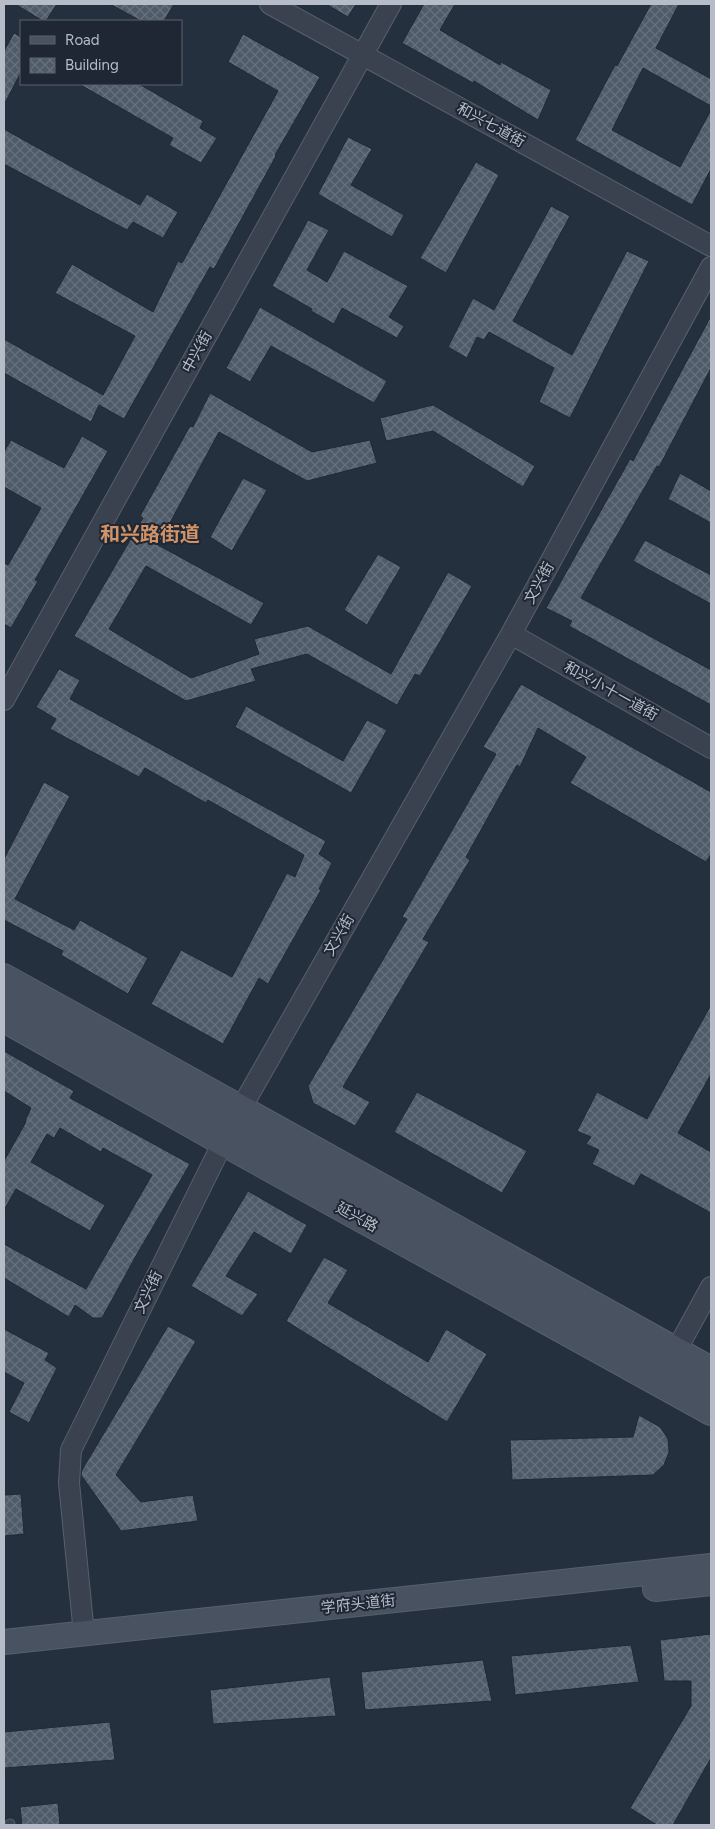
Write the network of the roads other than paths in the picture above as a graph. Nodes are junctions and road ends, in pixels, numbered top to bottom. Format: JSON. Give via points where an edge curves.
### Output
{"nodes":[{"id":1,"x":270,"y":4,"type":"edge"},
{"id":2,"x":392,"y":4,"type":"edge"},
{"id":3,"x":363,"y":54,"type":"junction"},
{"id":4,"x":711,"y":246,"type":"edge"},
{"id":5,"x":711,"y":267,"type":"edge"},
{"id":6,"x":511,"y":634,"type":"junction"},
{"id":7,"x":4,"y":700,"type":"edge"},
{"id":8,"x":711,"y":748,"type":"edge"},
{"id":9,"x":4,"y":976,"type":"edge"},
{"id":10,"x":4,"y":1000,"type":"edge"},
{"id":11,"x":4,"y":1020,"type":"edge"},
{"id":12,"x":231,"y":1126,"type":"junction"},
{"id":13,"x":711,"y":1287,"type":"edge"},
{"id":14,"x":677,"y":1349,"type":"junction"},
{"id":15,"x":711,"y":1369,"type":"edge"},
{"id":16,"x":711,"y":1394,"type":"edge"},
{"id":17,"x":711,"y":1413,"type":"edge"},
{"id":18,"x":711,"y":1566,"type":"edge"},
{"id":19,"x":711,"y":1583,"type":"edge"},
{"id":20,"x":84,"y":1634,"type":"junction"},
{"id":21,"x":4,"y":1642,"type":"edge"},
{"id":22,"x":4,"y":1654,"type":"edge"}],
"edges":[{"from":1,"to":3,"type":"street","name":"和兴七道街"},
{"from":2,"to":3,"type":"street","name":"中兴街"},
{"from":3,"to":4,"type":"street","name":"和兴七道街"},
{"from":3,"to":7,"type":"street","name":"中兴街"},
{"from":5,"to":6,"type":"street","name":"文兴街"},
{"from":6,"to":8,"type":"street","name":"和兴小十一道街"},
{"from":6,"to":12,"type":"street","name":"文兴街"},
{"from":9,"to":12,"type":"main road","name":"延兴路"},
{"from":10,"to":12,"type":"main road"},
{"from":11,"to":12,"type":"main road","name":"延兴路"},
{"from":12,"to":14,"type":"main road","name":"延兴路"},
{"from":12,"to":16,"type":"main road"},
{"from":12,"to":17,"type":"main road","name":"延兴路"},
{"from":12,"to":20,"type":"street","name":"文兴街","via":[[71,1450],[69,1483]]},
{"from":13,"to":14,"type":"street"},
{"from":14,"to":15,"type":"main road","name":"延兴路"},
{"from":18,"to":20,"type":"main road","name":"学府头道街"},
{"from":19,"to":22,"type":"main road","name":"学府头道街"},
{"from":20,"to":21,"type":"main road","name":"学府头道街"}]}
